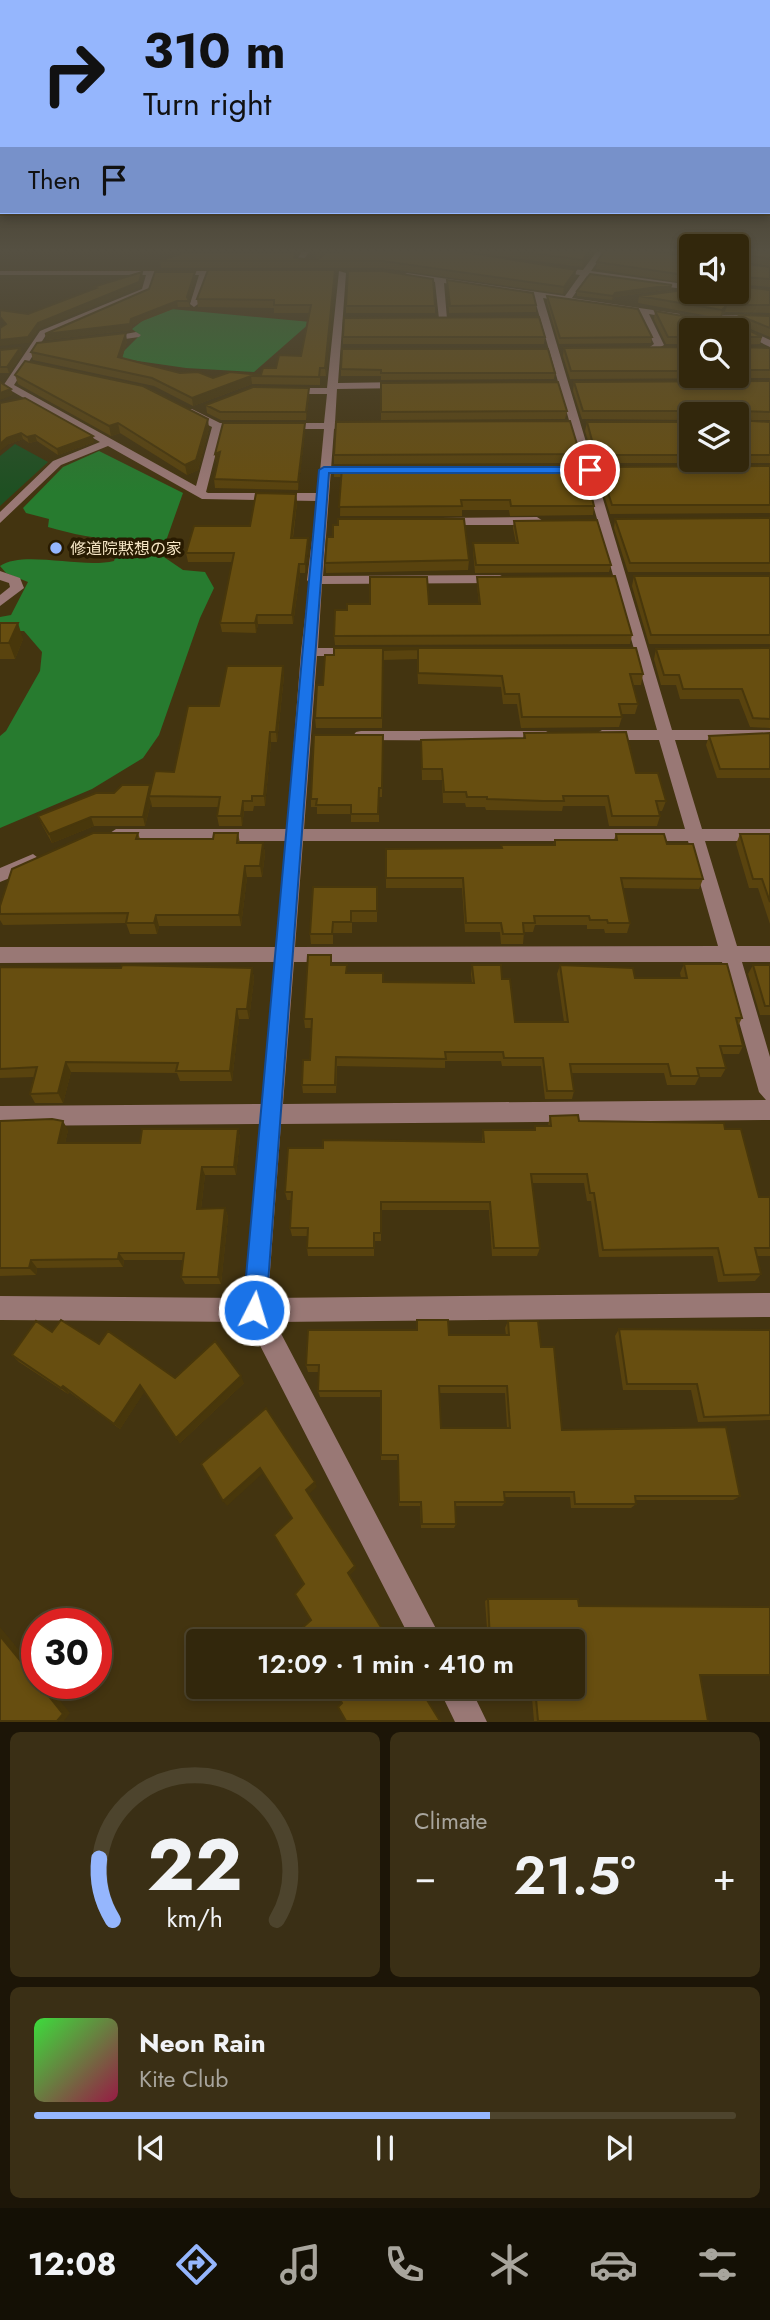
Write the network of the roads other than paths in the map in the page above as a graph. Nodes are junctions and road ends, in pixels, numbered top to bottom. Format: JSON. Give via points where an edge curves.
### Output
{"nodes":[{"id":1,"x":47,"y":331,"type":"edge"},
{"id":2,"x":337,"y":331,"type":"edge"},
{"id":3,"x":547,"y":331,"type":"edge"},
{"id":4,"x":652,"y":331,"type":"edge"},
{"id":5,"x":749,"y":332,"type":"edge"},
{"id":6,"x":136,"y":335,"type":"dead end"},
{"id":7,"x":97,"y":340,"type":"edge"},
{"id":8,"x":770,"y":344,"type":"edge"},
{"id":9,"x":44,"y":347,"type":"edge"},
{"id":10,"x":26,"y":349,"type":"junction"},
{"id":11,"x":640,"y":349,"type":"edge"},
{"id":12,"x":652,"y":349,"type":"junction"},
{"id":13,"x":665,"y":349,"type":"edge"},
{"id":14,"x":541,"y":350,"type":"edge"},
{"id":15,"x":560,"y":350,"type":"junction"},
{"id":16,"x":335,"y":351,"type":"junction"},
{"id":17,"x":349,"y":351,"type":"edge"},
{"id":18,"x":22,"y":363,"type":"junction"},
{"id":19,"x":35,"y":366,"type":"edge"},
{"id":20,"x":565,"y":384,"type":"junction"},
{"id":21,"x":579,"y":384,"type":"edge"},
{"id":22,"x":414,"y":385,"type":"edge"},
{"id":23,"x":552,"y":385,"type":"edge"},
{"id":24,"x":331,"y":388,"type":"junction"},
{"id":25,"x":278,"y":390,"type":"edge"},
{"id":26,"x":28,"y":397,"type":"junction"},
{"id":27,"x":9,"y":402,"type":"edge"},
{"id":28,"x":181,"y":407,"type":"edge"},
{"id":29,"x":204,"y":408,"type":"edge"},
{"id":30,"x":192,"y":413,"type":"junction"},
{"id":31,"x":218,"y":426,"type":"junction"},
{"id":32,"x":259,"y":426,"type":"edge"},
{"id":33,"x":273,"y":426,"type":"edge"},
{"id":34,"x":328,"y":426,"type":"junction"},
{"id":35,"x":356,"y":426,"type":"edge"},
{"id":36,"x":562,"y":426,"type":"edge"},
{"id":37,"x":582,"y":426,"type":"junction"},
{"id":38,"x":106,"y":443,"type":"junction"},
{"id":39,"x":324,"y":470,"type":"junction"},
{"id":40,"x":338,"y":470,"type":"edge"},
{"id":41,"x":576,"y":470,"type":"edge"},
{"id":42,"x":590,"y":470,"type":"junction"},
{"id":43,"x":603,"y":470,"type":"edge"},
{"id":44,"x":200,"y":492,"type":"junction"},
{"id":45,"x":322,"y":497,"type":"junction"},
{"id":46,"x":0,"y":519,"type":"edge"},
{"id":47,"x":550,"y":521,"type":"edge"},
{"id":48,"x":597,"y":521,"type":"junction"},
{"id":49,"x":618,"y":521,"type":"edge"},
{"id":50,"x":428,"y":522,"type":"edge"},
{"id":51,"x":320,"y":523,"type":"junction"},
{"id":52,"x":333,"y":523,"type":"edge"},
{"id":53,"x":0,"y":575,"type":"edge"},
{"id":54,"x":509,"y":579,"type":"edge"},
{"id":55,"x":314,"y":580,"type":"junction"},
{"id":56,"x":0,"y":603,"type":"edge"},
{"id":57,"x":308,"y":652,"type":"junction"},
{"id":58,"x":378,"y":652,"type":"edge"},
{"id":59,"x":665,"y":735,"type":"junction"},
{"id":60,"x":770,"y":735,"type":"edge"},
{"id":61,"x":343,"y":736,"type":"edge"},
{"id":62,"x":94,"y":835,"type":"edge"},
{"id":63,"x":293,"y":835,"type":"junction"},
{"id":64,"x":694,"y":835,"type":"junction"},
{"id":65,"x":770,"y":835,"type":"edge"},
{"id":66,"x":47,"y":855,"type":"edge"},
{"id":67,"x":0,"y":875,"type":"edge"},
{"id":68,"x":731,"y":953,"type":"junction"},
{"id":69,"x":770,"y":954,"type":"edge"},
{"id":70,"x":0,"y":955,"type":"edge"},
{"id":71,"x":283,"y":957,"type":"junction"},
{"id":72,"x":770,"y":1092,"type":"edge"},
{"id":73,"x":770,"y":1110,"type":"edge"},
{"id":74,"x":270,"y":1115,"type":"junction"},
{"id":75,"x":0,"y":1116,"type":"edge"},
{"id":76,"x":770,"y":1305,"type":"edge"},
{"id":77,"x":0,"y":1308,"type":"edge"},
{"id":78,"x":254,"y":1310,"type":"junction"},
{"id":79,"x":421,"y":1629,"type":"edge"},
{"id":80,"x":460,"y":1699,"type":"edge"},
{"id":81,"x":472,"y":1721,"type":"edge"}],
"edges":[{"from":1,"to":10,"type":"street"},
{"from":2,"to":16,"type":"street"},
{"from":3,"to":15,"type":"street"},
{"from":4,"to":12,"type":"street","via":[[659,345]]},
{"from":5,"to":8,"type":"street"},
{"from":6,"to":7,"type":"street"},
{"from":9,"to":10,"type":"street"},
{"from":10,"to":18,"type":"street"},
{"from":11,"to":12,"type":"street"},
{"from":12,"to":13,"type":"street"},
{"from":14,"to":15,"type":"street"},
{"from":15,"to":20,"type":"street"},
{"from":16,"to":17,"type":"street"},
{"from":16,"to":24,"type":"street"},
{"from":18,"to":19,"type":"street"},
{"from":18,"to":26,"type":"street","via":[[8,386]]},
{"from":20,"to":21,"type":"street"},
{"from":20,"to":23,"type":"street"},
{"from":20,"to":37,"type":"street"},
{"from":22,"to":24,"type":"street"},
{"from":24,"to":25,"type":"street"},
{"from":24,"to":34,"type":"street"},
{"from":26,"to":27,"type":"street"},
{"from":26,"to":38,"type":"street"},
{"from":28,"to":30,"type":"street"},
{"from":29,"to":30,"type":"street"},
{"from":30,"to":31,"type":"street"},
{"from":31,"to":32,"type":"street"},
{"from":31,"to":44,"type":"street"},
{"from":33,"to":34,"type":"street"},
{"from":34,"to":35,"type":"street"},
{"from":34,"to":39,"type":"street"},
{"from":36,"to":37,"type":"street"},
{"from":37,"to":42,"type":"street"},
{"from":38,"to":44,"type":"street"},
{"from":38,"to":46,"type":"street","via":[[57,463]]},
{"from":39,"to":40,"type":"street"},
{"from":39,"to":45,"type":"street"},
{"from":41,"to":42,"type":"street"},
{"from":42,"to":43,"type":"street"},
{"from":42,"to":48,"type":"street"},
{"from":44,"to":45,"type":"street","via":[[206,497]]},
{"from":45,"to":51,"type":"street"},
{"from":47,"to":50,"type":"street"},
{"from":48,"to":49,"type":"street"},
{"from":48,"to":59,"type":"street","via":[[621,579]]},
{"from":51,"to":52,"type":"street"},
{"from":51,"to":55,"type":"street"},
{"from":53,"to":56,"type":"street","via":[[15,581],[16,588]]},
{"from":54,"to":55,"type":"street"},
{"from":55,"to":57,"type":"street"},
{"from":57,"to":58,"type":"street"},
{"from":57,"to":63,"type":"street","via":[[308,736]]},
{"from":59,"to":60,"type":"street"},
{"from":59,"to":61,"type":"street"},
{"from":59,"to":64,"type":"street"},
{"from":62,"to":63,"type":"street"},
{"from":63,"to":64,"type":"street"},
{"from":63,"to":71,"type":"street"},
{"from":64,"to":65,"type":"street"},
{"from":64,"to":68,"type":"street"},
{"from":66,"to":67,"type":"street"},
{"from":68,"to":69,"type":"street"},
{"from":68,"to":71,"type":"street"},
{"from":68,"to":72,"type":"street"},
{"from":70,"to":71,"type":"street"},
{"from":71,"to":74,"type":"street"},
{"from":73,"to":74,"type":"street"},
{"from":74,"to":75,"type":"street"},
{"from":74,"to":78,"type":"street"},
{"from":76,"to":78,"type":"street"},
{"from":77,"to":78,"type":"street"},
{"from":78,"to":79,"type":"street"},
{"from":80,"to":81,"type":"street"}]}
